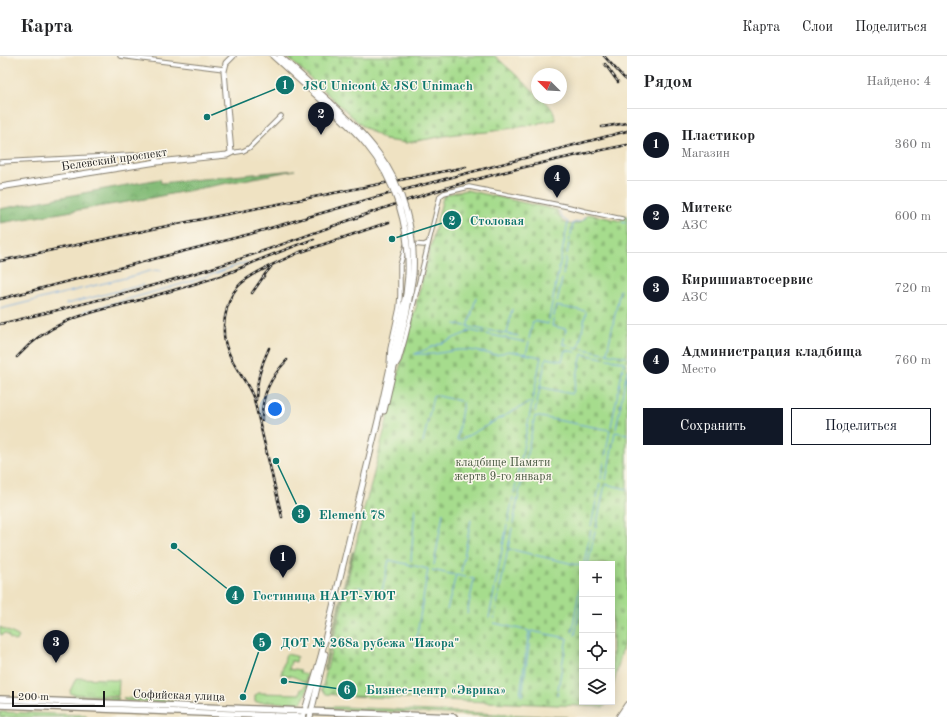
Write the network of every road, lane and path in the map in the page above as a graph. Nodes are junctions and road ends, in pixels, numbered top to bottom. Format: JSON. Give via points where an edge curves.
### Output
{"nodes":[{"id":1,"x":120,"y":56,"type":"edge"},
{"id":2,"x":233,"y":56,"type":"edge"},
{"id":3,"x":273,"y":56,"type":"edge"},
{"id":4,"x":280,"y":56,"type":"edge"},
{"id":5,"x":224,"y":69,"type":"junction"},
{"id":6,"x":311,"y":88,"type":"junction"},
{"id":7,"x":281,"y":116,"type":"dead end"},
{"id":8,"x":231,"y":153,"type":"junction"},
{"id":9,"x":157,"y":160,"type":"junction"},
{"id":10,"x":0,"y":162,"type":"edge"},
{"id":11,"x":0,"y":183,"type":"edge"},
{"id":12,"x":0,"y":187,"type":"edge"},
{"id":13,"x":622,"y":219,"type":"dead end"},
{"id":14,"x":429,"y":242,"type":"junction"},
{"id":15,"x":421,"y":245,"type":"junction"},
{"id":16,"x":426,"y":255,"type":"junction"},
{"id":17,"x":398,"y":339,"type":"junction"},
{"id":18,"x":394,"y":370,"type":"junction"},
{"id":19,"x":389,"y":374,"type":"junction"},
{"id":20,"x":0,"y":699,"type":"edge"},
{"id":21,"x":0,"y":705,"type":"edge"},
{"id":22,"x":627,"y":705,"type":"edge"},
{"id":23,"x":627,"y":712,"type":"edge"},
{"id":24,"x":306,"y":715,"type":"edge"},
{"id":25,"x":454,"y":717,"type":"edge"},
{"id":26,"x":619,"y":717,"type":"edge"},
{"id":27,"x":625,"y":717,"type":"edge"}],
"edges":[{"from":1,"to":5,"type":"street"},
{"from":2,"to":5,"type":"main road"},
{"from":3,"to":6,"type":"main road"},
{"from":4,"to":6,"type":"main road"},
{"from":5,"to":8,"type":"main road"},
{"from":6,"to":17,"type":"main road","bridge":true,"via":[[354,125],[369,142],[396,183],[406,211],[412,247],[410,296]]},
{"from":7,"to":8,"type":"street","name":"Белевский проспект","via":[[249,148]]},
{"from":8,"to":9,"type":"main road","name":"Белевский проспект"},
{"from":9,"to":10,"type":"street","via":[[149,154],[142,154]]},
{"from":9,"to":11,"type":"main road","name":"Белевский проспект"},
{"from":9,"to":12,"type":"main road","name":"Белевский проспект"},
{"from":13,"to":14,"type":"street","via":[[469,187],[440,196]]},
{"from":14,"to":15,"type":"street"},
{"from":14,"to":16,"type":"street"},
{"from":15,"to":16,"type":"street"},
{"from":15,"to":19,"type":"street","via":[[407,244],[399,268],[400,296],[388,362]]},
{"from":16,"to":18,"type":"street","via":[[404,344]]},
{"from":17,"to":18,"type":"main road"},
{"from":17,"to":19,"type":"main road"},
{"from":18,"to":24,"type":"main road"},
{"from":19,"to":24,"type":"main road"},
{"from":20,"to":24,"type":"main road","name":"Софийская улица"},
{"from":21,"to":24,"type":"main road","name":"Софийская улица"},
{"from":22,"to":26,"type":"main road"},
{"from":23,"to":27,"type":"main road"},
{"from":24,"to":25,"type":"main road","name":"Софийская улица"}]}
